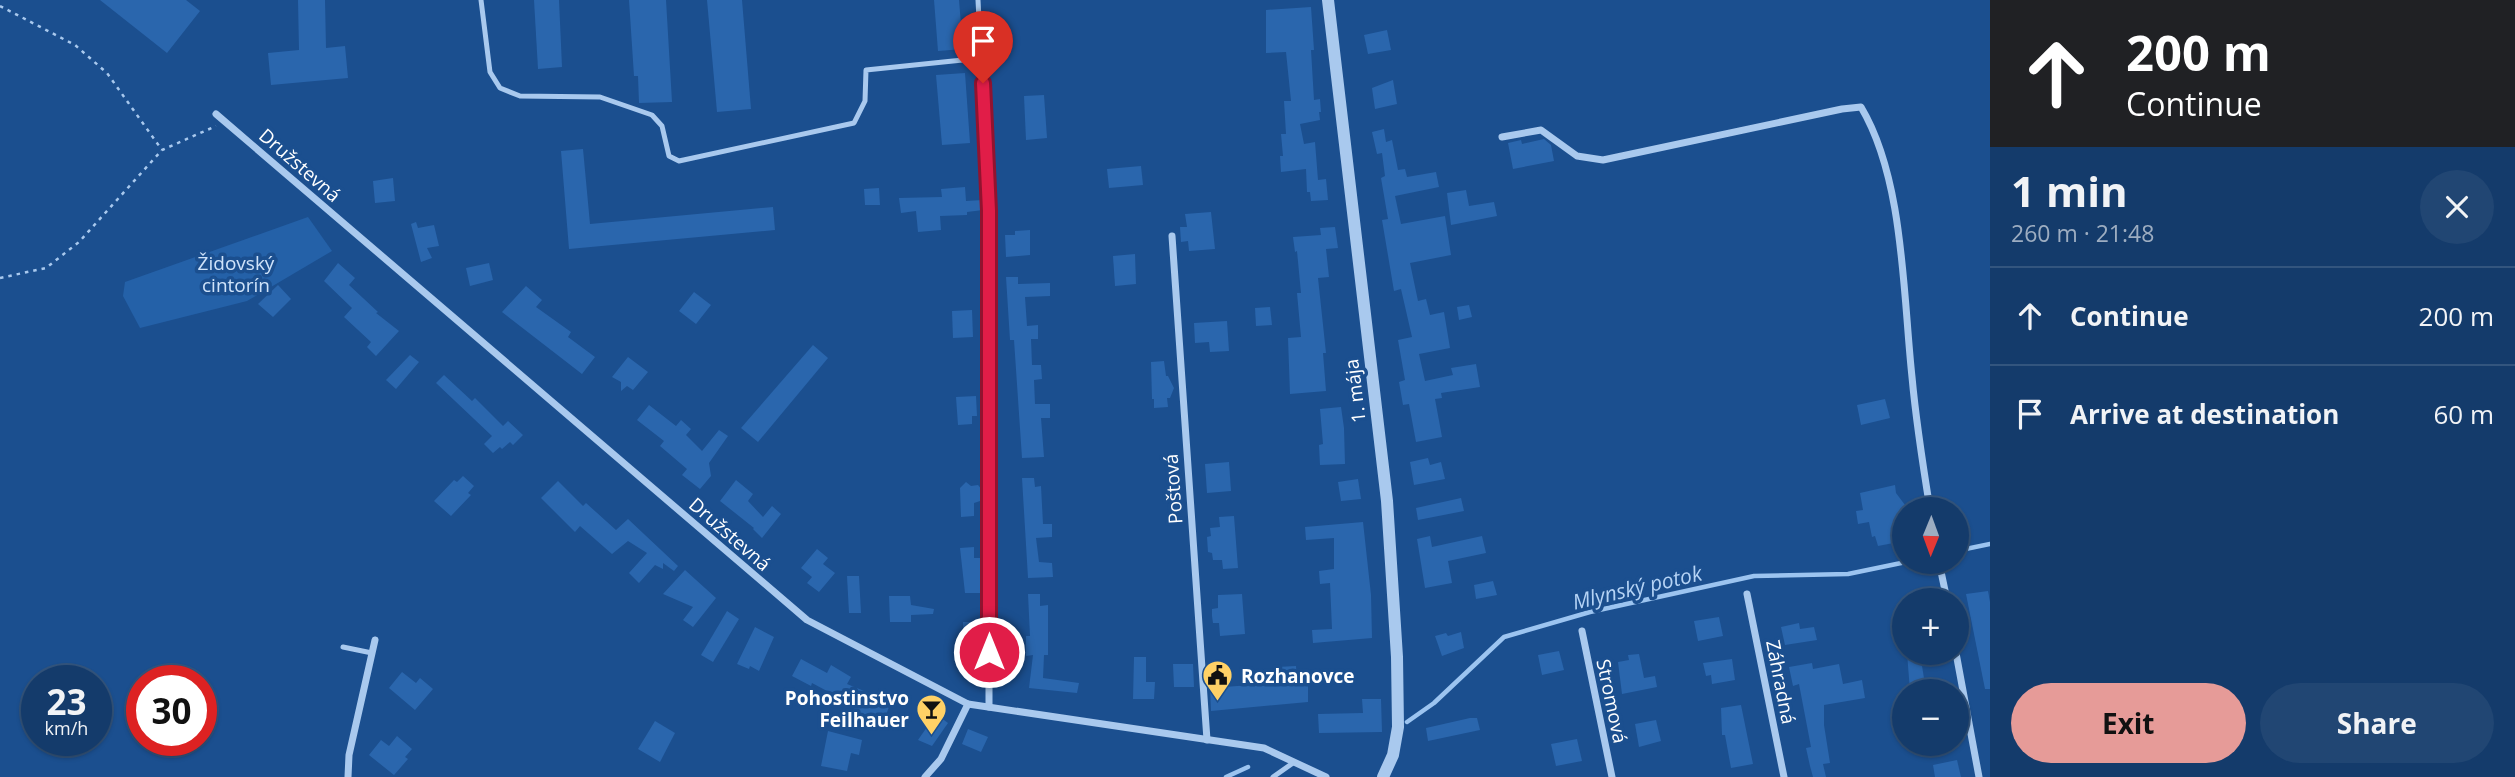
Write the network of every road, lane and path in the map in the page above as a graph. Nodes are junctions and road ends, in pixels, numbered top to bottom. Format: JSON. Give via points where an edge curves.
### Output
{"nodes":[{"id":1,"x":481,"y":0,"type":"edge"},
{"id":2,"x":978,"y":0,"type":"edge"},
{"id":3,"x":1328,"y":0,"type":"edge"},
{"id":4,"x":0,"y":6,"type":"edge"},
{"id":5,"x":982,"y":58,"type":"junction"},
{"id":6,"x":216,"y":114,"type":"dead end"},
{"id":7,"x":225,"y":122,"type":"junction"},
{"id":8,"x":1502,"y":137,"type":"dead end"},
{"id":9,"x":162,"y":150,"type":"junction"},
{"id":10,"x":989,"y":211,"type":"joint"},
{"id":11,"x":1172,"y":236,"type":"dead end"},
{"id":12,"x":0,"y":278,"type":"edge"},
{"id":13,"x":1928,"y":497,"type":"edge"},
{"id":14,"x":1747,"y":594,"type":"dead end"},
{"id":15,"x":1582,"y":631,"type":"dead end"},
{"id":16,"x":375,"y":640,"type":"dead end"},
{"id":17,"x":343,"y":647,"type":"dead end"},
{"id":18,"x":372,"y":653,"type":"junction"},
{"id":19,"x":1958,"y":665,"type":"edge"},
{"id":20,"x":968,"y":704,"type":"junction"},
{"id":21,"x":989,"y":708,"type":"junction"},
{"id":22,"x":1207,"y":740,"type":"junction"},
{"id":23,"x":1293,"y":762,"type":"junction"},
{"id":24,"x":348,"y":777,"type":"edge"},
{"id":25,"x":925,"y":777,"type":"edge"},
{"id":26,"x":1273,"y":777,"type":"edge"},
{"id":27,"x":1326,"y":777,"type":"edge"},
{"id":28,"x":1383,"y":777,"type":"edge"},
{"id":29,"x":1612,"y":777,"type":"edge"},
{"id":30,"x":1784,"y":777,"type":"edge"},
{"id":31,"x":1979,"y":777,"type":"edge"}],
"edges":[{"from":1,"to":5,"type":"lane","via":[[490,72],[500,88],[520,96],[600,97],[652,115],[662,126],[669,156],[679,161],[854,123],[865,101],[866,70]]},
{"from":2,"to":5,"type":"lane"},
{"from":3,"to":28,"type":"street","name":"1. mája","via":[[1387,501],[1398,717]]},
{"from":4,"to":9,"type":"path","via":[[75,45],[107,73]]},
{"from":5,"to":10,"type":"lane"},
{"from":6,"to":7,"type":"street","name":"Družstevná"},
{"from":7,"to":9,"type":"path"},
{"from":7,"to":20,"type":"street","name":"Družstevná","via":[[807,620]]},
{"from":8,"to":13,"type":"street","via":[[1541,130],[1577,156],[1603,160],[1861,107],[1883,155],[1895,214]]},
{"from":9,"to":12,"type":"path","via":[[79,242],[46,268]]},
{"from":10,"to":21,"type":"street"},
{"from":11,"to":22,"type":"street","name":"Poštová"},
{"from":14,"to":30,"type":"street","name":"Záhradná"},
{"from":15,"to":29,"type":"street","name":"Stromová"},
{"from":16,"to":18,"type":"street"},
{"from":17,"to":18,"type":"lane"},
{"from":18,"to":24,"type":"street"},
{"from":19,"to":31,"type":"street"},
{"from":20,"to":21,"type":"street","name":"Družstevná"},
{"from":20,"to":25,"type":"street","via":[[942,759]]},
{"from":21,"to":22,"type":"street","name":"Družstevná"},
{"from":22,"to":23,"type":"street","name":"Družstevná","via":[[1264,748]]},
{"from":23,"to":26,"type":"lane"},
{"from":23,"to":27,"type":"street","name":"Družstevná"}]}
